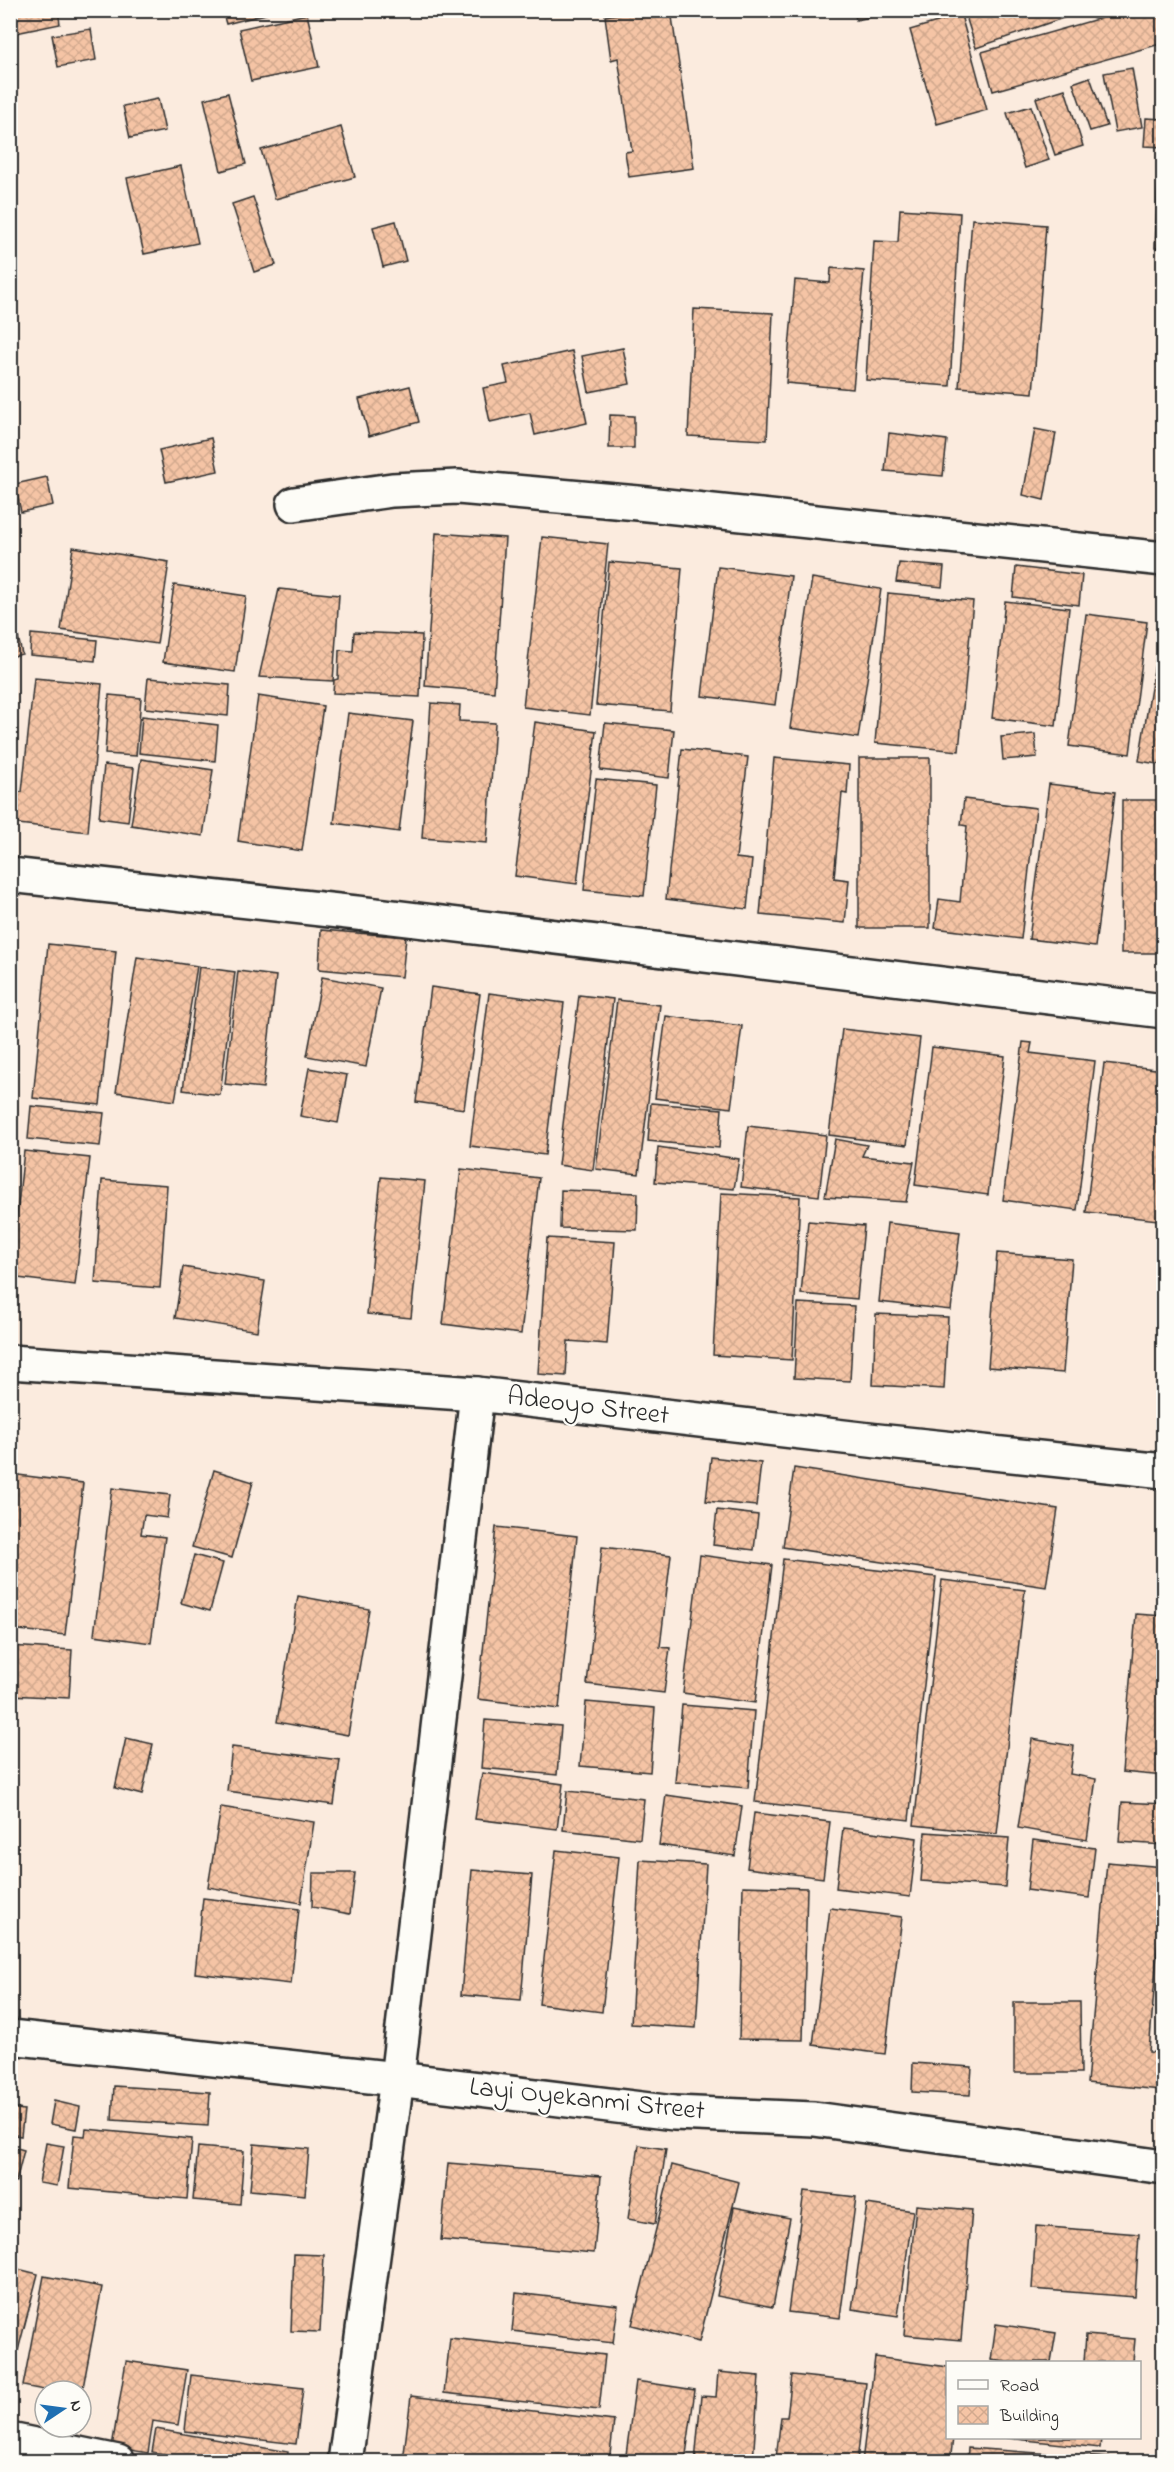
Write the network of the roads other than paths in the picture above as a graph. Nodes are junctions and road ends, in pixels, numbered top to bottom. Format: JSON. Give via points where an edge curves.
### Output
{"nodes":[{"id":1,"x":294,"y":504,"type":"dead end"},
{"id":2,"x":1164,"y":559,"type":"edge"},
{"id":3,"x":10,"y":876,"type":"edge"},
{"id":4,"x":1164,"y":1011,"type":"edge"},
{"id":5,"x":10,"y":1362,"type":"edge"},
{"id":6,"x":477,"y":1394,"type":"junction"},
{"id":7,"x":1164,"y":1471,"type":"edge"},
{"id":8,"x":10,"y":2037,"type":"edge"},
{"id":9,"x":397,"y":2079,"type":"junction"},
{"id":10,"x":1164,"y":2167,"type":"edge"},
{"id":11,"x":10,"y":2440,"type":"edge"},
{"id":12,"x":118,"y":2462,"type":"edge"},
{"id":13,"x":345,"y":2462,"type":"edge"}],
"edges":[{"from":1,"to":2,"type":"street","via":[[392,490],[458,487]]},
{"from":3,"to":4,"type":"street","via":[[396,918]]},
{"from":5,"to":6,"type":"street","name":"Adeoyo Street"},
{"from":6,"to":7,"type":"street","name":"Adeoyo Street"},
{"from":6,"to":9,"type":"street"},
{"from":8,"to":9,"type":"street","name":"Layi Oyekanmi Street"},
{"from":9,"to":10,"type":"street","name":"Layi Oyekanmi Street","via":[[674,2113],[814,2118]]},
{"from":9,"to":13,"type":"street"},
{"from":11,"to":12,"type":"street"}]}
